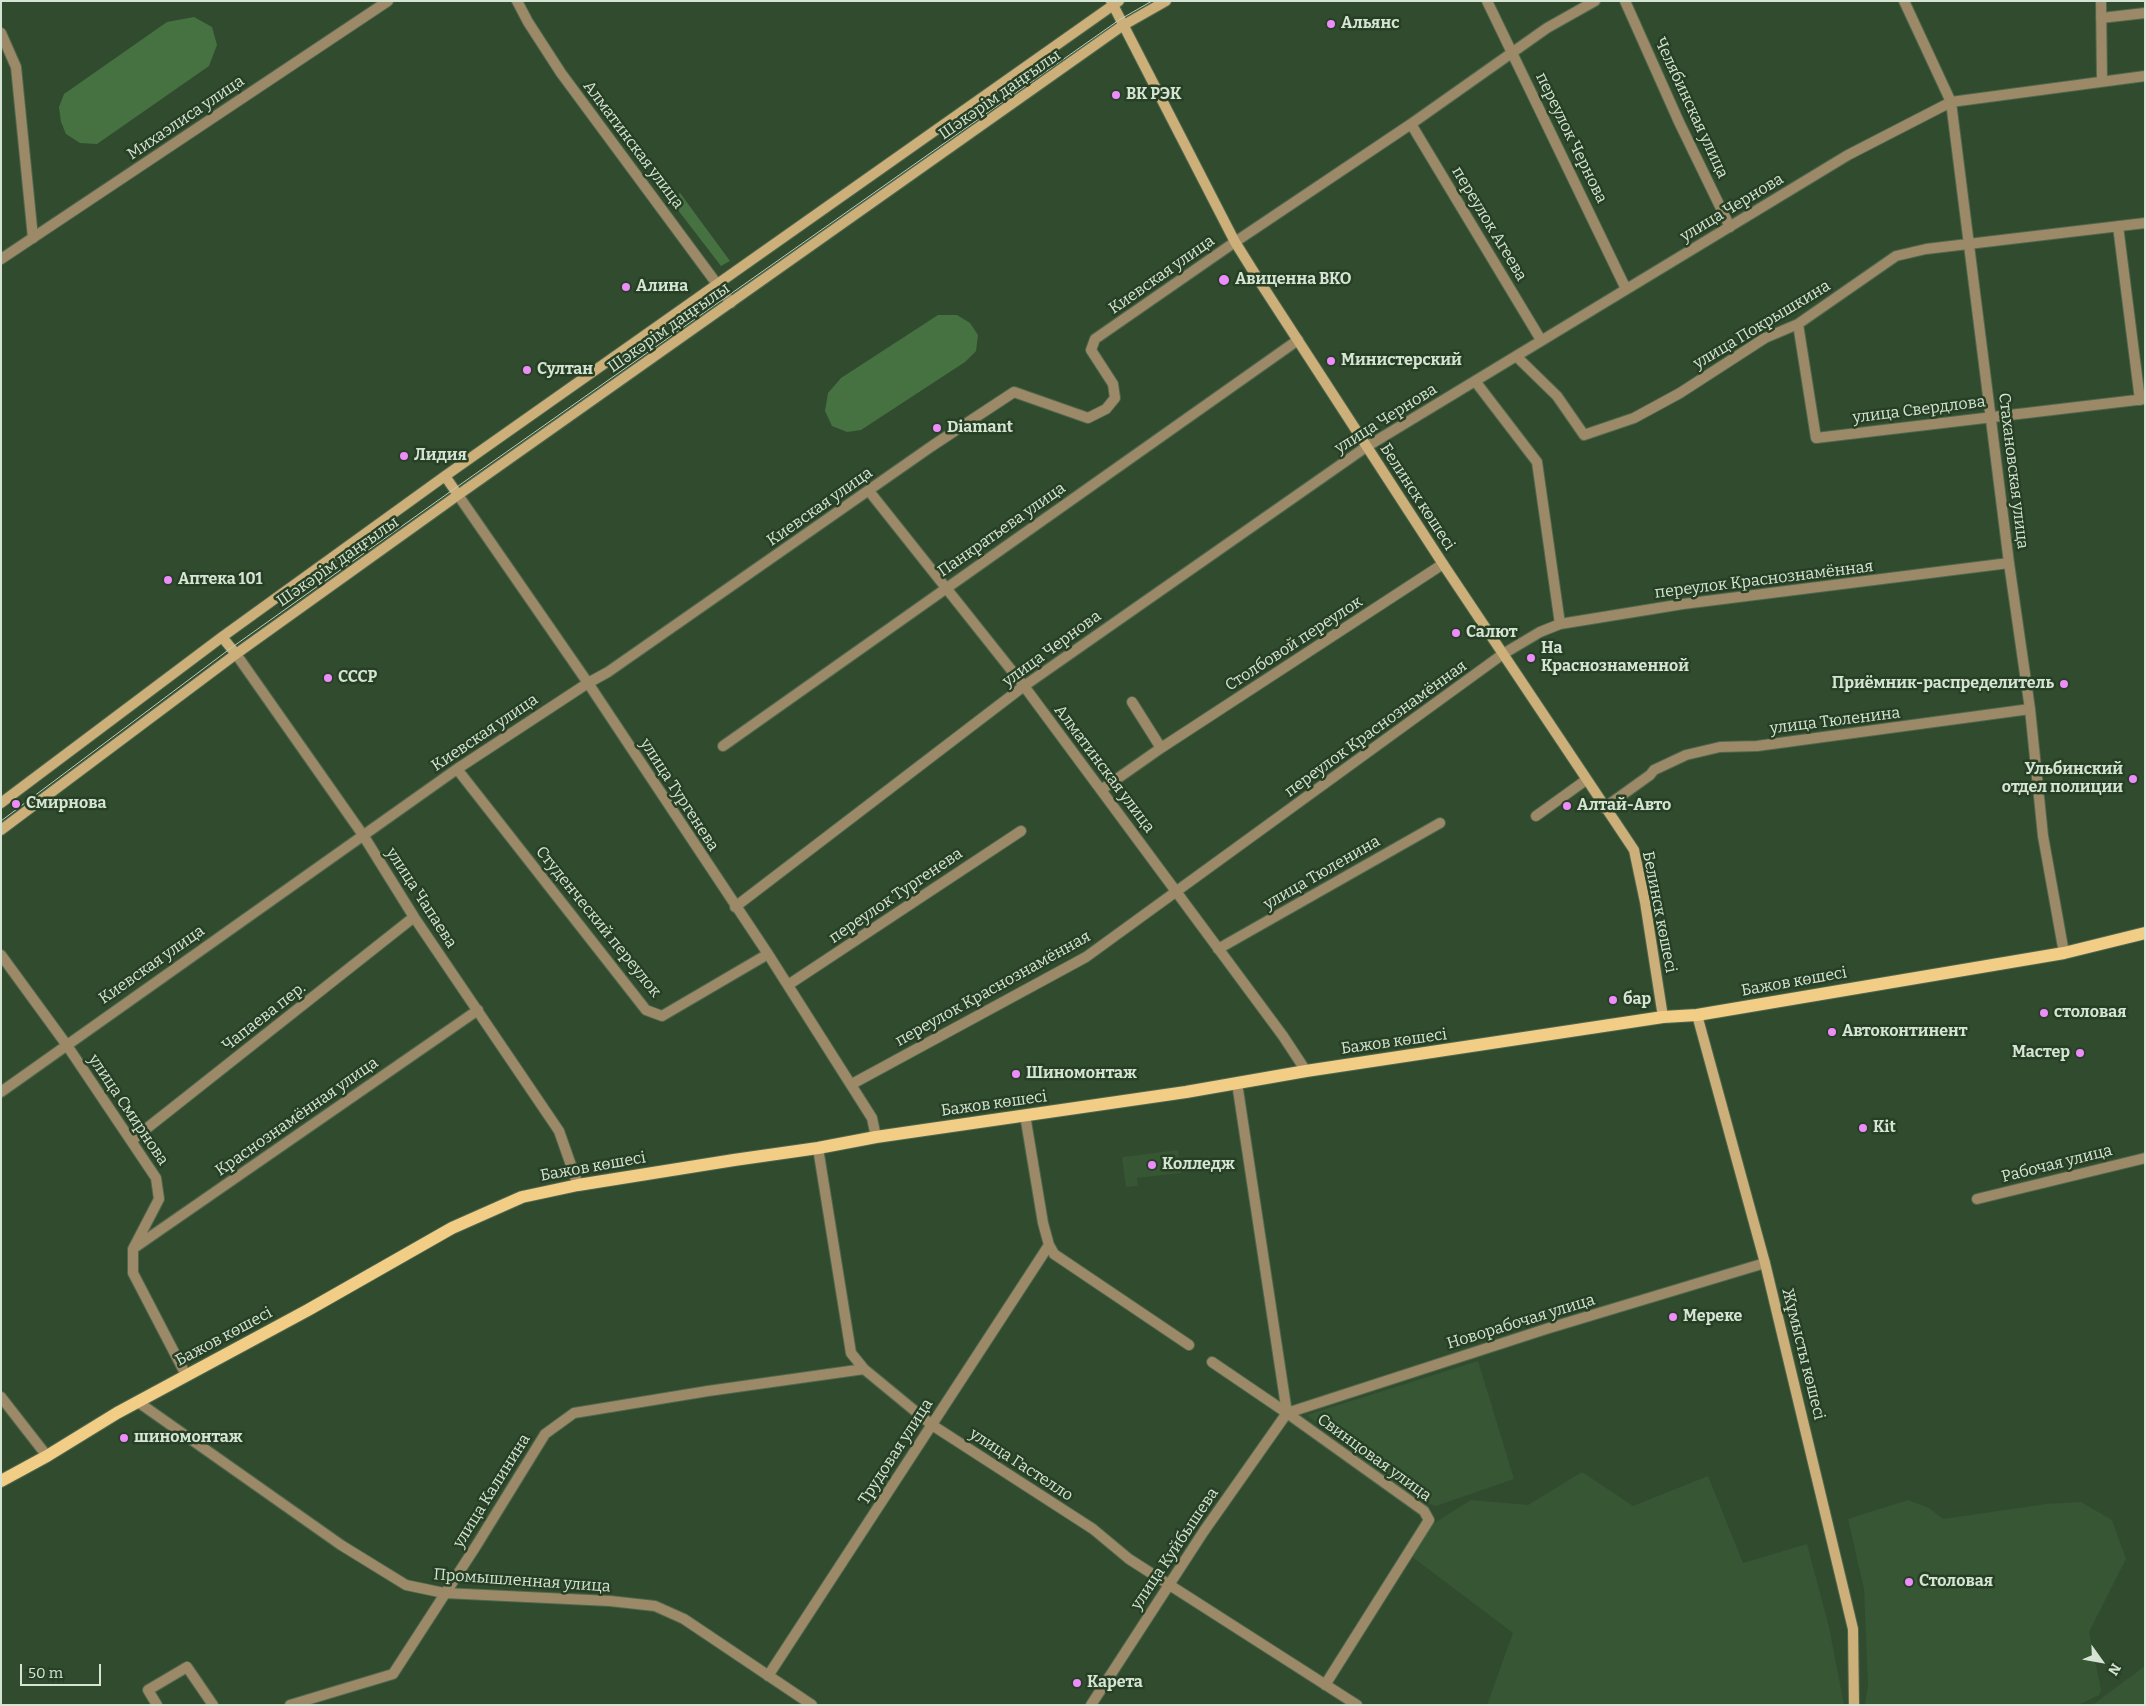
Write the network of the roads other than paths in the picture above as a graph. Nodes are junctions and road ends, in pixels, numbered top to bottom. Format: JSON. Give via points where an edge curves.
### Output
{"nodes":[{"id":1,"x":388,"y":1,"type":"edge"},
{"id":2,"x":517,"y":1,"type":"edge"},
{"id":3,"x":1166,"y":1,"type":"edge"},
{"id":4,"x":1487,"y":1,"type":"edge"},
{"id":5,"x":1595,"y":1,"type":"edge"},
{"id":6,"x":1625,"y":1,"type":"edge"},
{"id":7,"x":1904,"y":1,"type":"edge"},
{"id":8,"x":2100,"y":1,"type":"edge"},
{"id":9,"x":1114,"y":2,"type":"edge"},
{"id":10,"x":2145,"y":13,"type":"edge"},
{"id":11,"x":2101,"y":18,"type":"junction"},
{"id":12,"x":1122,"y":26,"type":"junction"},
{"id":13,"x":1,"y":33,"type":"edge"},
{"id":14,"x":1513,"y":53,"type":"junction"},
{"id":15,"x":2145,"y":76,"type":"edge"},
{"id":16,"x":2102,"y":80,"type":"junction"},
{"id":17,"x":1951,"y":102,"type":"junction"},
{"id":18,"x":1411,"y":124,"type":"junction"},
{"id":19,"x":2145,"y":223,"type":"edge"},
{"id":20,"x":2118,"y":226,"type":"junction"},
{"id":21,"x":1730,"y":227,"type":"junction"},
{"id":22,"x":33,"y":238,"type":"junction"},
{"id":23,"x":1235,"y":242,"type":"junction"},
{"id":24,"x":1970,"y":246,"type":"junction"},
{"id":25,"x":1,"y":259,"type":"edge"},
{"id":26,"x":717,"y":283,"type":"junction"},
{"id":27,"x":1626,"y":289,"type":"junction"},
{"id":28,"x":731,"y":303,"type":"junction"},
{"id":29,"x":1798,"y":324,"type":"junction"},
{"id":30,"x":1298,"y":340,"type":"junction"},
{"id":31,"x":1541,"y":340,"type":"junction"},
{"id":32,"x":1516,"y":356,"type":"junction"},
{"id":33,"x":1475,"y":381,"type":"junction"},
{"id":34,"x":2142,"y":399,"type":"edge"},
{"id":35,"x":1991,"y":417,"type":"junction"},
{"id":36,"x":1366,"y":447,"type":"junction"},
{"id":37,"x":445,"y":476,"type":"junction"},
{"id":38,"x":869,"y":491,"type":"junction"},
{"id":39,"x":458,"y":495,"type":"junction"},
{"id":40,"x":2009,"y":562,"type":"junction"},
{"id":41,"x":1443,"y":564,"type":"junction"},
{"id":42,"x":945,"y":588,"type":"junction"},
{"id":43,"x":1560,"y":624,"type":"junction"},
{"id":44,"x":222,"y":637,"type":"junction"},
{"id":45,"x":236,"y":654,"type":"junction"},
{"id":46,"x":1503,"y":654,"type":"junction"},
{"id":47,"x":588,"y":683,"type":"junction"},
{"id":48,"x":1024,"y":686,"type":"junction"},
{"id":49,"x":1132,"y":702,"type":"dead end"},
{"id":50,"x":2030,"y":709,"type":"junction"},
{"id":51,"x":724,"y":746,"type":"dead end"},
{"id":52,"x":1161,"y":748,"type":"junction"},
{"id":53,"x":457,"y":769,"type":"junction"},
{"id":54,"x":1586,"y":780,"type":"junction"},
{"id":55,"x":1101,"y":790,"type":"junction"},
{"id":56,"x":1,"y":803,"type":"edge"},
{"id":57,"x":1604,"y":808,"type":"junction"},
{"id":58,"x":1536,"y":816,"type":"dead end"},
{"id":59,"x":1440,"y":823,"type":"dead end"},
{"id":60,"x":1,"y":830,"type":"edge"},
{"id":61,"x":1021,"y":831,"type":"dead end"},
{"id":62,"x":362,"y":835,"type":"junction"},
{"id":63,"x":1178,"y":892,"type":"junction"},
{"id":64,"x":735,"y":907,"type":"junction"},
{"id":65,"x":414,"y":917,"type":"junction"},
{"id":66,"x":2145,"y":933,"type":"edge"},
{"id":67,"x":1218,"y":949,"type":"junction"},
{"id":68,"x":2064,"y":953,"type":"junction"},
{"id":69,"x":768,"y":954,"type":"junction"},
{"id":70,"x":1,"y":955,"type":"edge"},
{"id":71,"x":788,"y":985,"type":"junction"},
{"id":72,"x":478,"y":1010,"type":"junction"},
{"id":73,"x":1697,"y":1015,"type":"junction"},
{"id":74,"x":1663,"y":1017,"type":"junction"},
{"id":75,"x":66,"y":1044,"type":"junction"},
{"id":76,"x":1306,"y":1071,"type":"junction"},
{"id":77,"x":1237,"y":1083,"type":"junction"},
{"id":78,"x":852,"y":1084,"type":"junction"},
{"id":79,"x":1,"y":1092,"type":"edge"},
{"id":80,"x":1025,"y":1116,"type":"junction"},
{"id":81,"x":876,"y":1137,"type":"junction"},
{"id":82,"x":132,"y":1140,"type":"junction"},
{"id":83,"x":818,"y":1148,"type":"junction"},
{"id":84,"x":2145,"y":1158,"type":"edge"},
{"id":85,"x":578,"y":1185,"type":"junction"},
{"id":86,"x":1977,"y":1199,"type":"dead end"},
{"id":87,"x":1049,"y":1245,"type":"junction"},
{"id":88,"x":133,"y":1249,"type":"junction"},
{"id":89,"x":1765,"y":1263,"type":"junction"},
{"id":90,"x":1189,"y":1345,"type":"dead end"},
{"id":91,"x":1212,"y":1362,"type":"dead end"},
{"id":92,"x":864,"y":1369,"type":"junction"},
{"id":93,"x":186,"y":1375,"type":"junction"},
{"id":94,"x":1,"y":1398,"type":"edge"},
{"id":95,"x":138,"y":1402,"type":"junction"},
{"id":96,"x":1287,"y":1412,"type":"junction"},
{"id":97,"x":932,"y":1425,"type":"junction"},
{"id":98,"x":47,"y":1456,"type":"junction"},
{"id":99,"x":1,"y":1481,"type":"edge"},
{"id":100,"x":1170,"y":1585,"type":"junction"},
{"id":101,"x":444,"y":1593,"type":"junction"},
{"id":102,"x":768,"y":1676,"type":"junction"},
{"id":103,"x":1325,"y":1685,"type":"junction"},
{"id":104,"x":157,"y":1705,"type":"edge"},
{"id":105,"x":213,"y":1705,"type":"edge"},
{"id":106,"x":290,"y":1705,"type":"edge"},
{"id":107,"x":812,"y":1705,"type":"edge"},
{"id":108,"x":1090,"y":1705,"type":"edge"},
{"id":109,"x":1358,"y":1705,"type":"edge"},
{"id":110,"x":1854,"y":1705,"type":"edge"}],
"edges":[{"from":1,"to":22,"type":"street","name":"Михаэлиса улица"},
{"from":2,"to":26,"type":"street","name":"Алматинская улица","via":[[560,73]]},
{"from":3,"to":12,"type":"main road","name":"Шәкәрім даңғылы"},
{"from":4,"to":14,"type":"street","name":"переулок Чернова"},
{"from":5,"to":14,"type":"street","name":"Киевская улица","via":[[1547,28]]},
{"from":6,"to":21,"type":"street","name":"Челябинская улица"},
{"from":7,"to":17,"type":"street","name":"Стахановская улица"},
{"from":8,"to":11,"type":"street"},
{"from":9,"to":12,"type":"main road","name":"Белинск көшесі"},
{"from":9,"to":26,"type":"main road","name":"Шәкәрім даңғылы"},
{"from":10,"to":11,"type":"street"},
{"from":11,"to":16,"type":"street"},
{"from":12,"to":23,"type":"main road","name":"Белинск көшесі"},
{"from":12,"to":28,"type":"main road","name":"Шәкәрім даңғылы"},
{"from":13,"to":22,"type":"street","via":[[16,67]]},
{"from":14,"to":18,"type":"street","name":"Киевская улица"},
{"from":14,"to":27,"type":"street","name":"переулок Чернова"},
{"from":15,"to":16,"type":"street","name":"улица Чернова"},
{"from":16,"to":17,"type":"street","name":"улица Чернова"},
{"from":17,"to":21,"type":"street","name":"улица Чернова","via":[[1848,155]]},
{"from":17,"to":24,"type":"street","name":"Стахановская улица"},
{"from":18,"to":23,"type":"street","name":"Киевская улица"},
{"from":18,"to":31,"type":"street","name":"переулок Агеева"},
{"from":19,"to":20,"type":"street","name":"улица Покрышкина"},
{"from":20,"to":24,"type":"street","name":"улица Покрышкина"},
{"from":20,"to":34,"type":"street"},
{"from":21,"to":27,"type":"street","name":"улица Чернова"},
{"from":22,"to":25,"type":"street","name":"Михаэлиса улица"},
{"from":23,"to":30,"type":"main road","name":"Белинск көшесі"},
{"from":23,"to":38,"type":"street","name":"Киевская улица","via":[[1095,339],[1091,350],[1113,384],[1115,398],[1106,409],[1088,418],[1014,392]]},
{"from":24,"to":29,"type":"street","name":"улица Покрышкина","via":[[1896,256]]},
{"from":24,"to":35,"type":"street","name":"Стахановская улица"},
{"from":26,"to":28,"type":"street","name":"Алматинская улица"},
{"from":26,"to":37,"type":"main road","name":"Шәкәрім даңғылы"},
{"from":27,"to":31,"type":"street","name":"улица Чернова"},
{"from":28,"to":39,"type":"main road","name":"Шәкәрім даңғылы"},
{"from":29,"to":32,"type":"street","name":"улица Покрышкина","via":[[1766,338],[1634,418],[1584,435],[1557,396]]},
{"from":29,"to":35,"type":"street","name":"улица Свердлова","via":[[1816,438]]},
{"from":30,"to":36,"type":"main road","name":"Белинск көшесі"},
{"from":30,"to":42,"type":"street","name":"Панкратьева улица"},
{"from":31,"to":32,"type":"street","name":"улица Чернова"},
{"from":32,"to":33,"type":"street","name":"улица Чернова"},
{"from":33,"to":36,"type":"street","name":"улица Чернова"},
{"from":33,"to":43,"type":"street","via":[[1538,462]]},
{"from":34,"to":35,"type":"street","name":"улица Свердлова"},
{"from":35,"to":40,"type":"street","name":"Стахановская улица"},
{"from":36,"to":41,"type":"main road","name":"Белинск көшесі"},
{"from":36,"to":48,"type":"street","name":"улица Чернова"},
{"from":37,"to":39,"type":"main road","name":"улица Тургенева"},
{"from":37,"to":44,"type":"main road","name":"Шәкәрім даңғылы"},
{"from":38,"to":42,"type":"street","name":"Алматинская улица"},
{"from":38,"to":47,"type":"street","name":"Киевская улица"},
{"from":39,"to":45,"type":"main road","name":"Шәкәрім даңғылы"},
{"from":39,"to":47,"type":"street","name":"улица Тургенева"},
{"from":40,"to":43,"type":"street","name":"переулок Краснознамённая","via":[[1683,604]]},
{"from":40,"to":50,"type":"street","name":"Стахановская улица"},
{"from":41,"to":46,"type":"main road","name":"Белинск көшесі"},
{"from":41,"to":52,"type":"street","name":"Столбовой переулок"},
{"from":42,"to":48,"type":"street","name":"Алматинская улица"},
{"from":42,"to":51,"type":"street","name":"Панкратьева улица"},
{"from":43,"to":46,"type":"street","name":"переулок Краснознамённая"},
{"from":44,"to":45,"type":"main road","name":"улица Чапаева"},
{"from":44,"to":56,"type":"main road","name":"Шәкәрім даңғылы"},
{"from":45,"to":60,"type":"main road","name":"Шәкәрім даңғылы"},
{"from":45,"to":62,"type":"street","name":"улица Чапаева"},
{"from":46,"to":54,"type":"main road","name":"Белинск көшесі"},
{"from":46,"to":63,"type":"street","name":"переулок Краснознамённая"},
{"from":47,"to":53,"type":"street","name":"Киевская улица"},
{"from":47,"to":64,"type":"street","name":"улица Тургенева"},
{"from":48,"to":55,"type":"street","name":"Алматинская улица"},
{"from":48,"to":64,"type":"street","name":"улица Чернова"},
{"from":49,"to":52,"type":"street"},
{"from":50,"to":57,"type":"street","name":"улица Тюленина","via":[[1757,746],[1720,747],[1686,756],[1654,770]]},
{"from":50,"to":68,"type":"street","name":"Стахановская улица","via":[[2043,836]]},
{"from":52,"to":55,"type":"street","name":"Столбовой переулок"},
{"from":53,"to":62,"type":"street","name":"Киевская улица"},
{"from":53,"to":69,"type":"street","name":"Студенческий переулок","via":[[646,1010],[662,1016]]},
{"from":54,"to":57,"type":"main road","name":"Белинск көшесі"},
{"from":54,"to":58,"type":"street"},
{"from":55,"to":63,"type":"street","name":"Алматинская улица"},
{"from":57,"to":74,"type":"main road","name":"Белинск көшесі","via":[[1634,850]]},
{"from":59,"to":67,"type":"street","name":"улица Тюленина"},
{"from":61,"to":71,"type":"street","name":"переулок Тургенева"},
{"from":62,"to":65,"type":"street","name":"улица Чапаева"},
{"from":62,"to":75,"type":"street","name":"Киевская улица"},
{"from":63,"to":67,"type":"street","name":"Алматинская улица"},
{"from":63,"to":78,"type":"street","name":"переулок Краснознамённая","via":[[1086,957]]},
{"from":64,"to":69,"type":"street","name":"улица Тургенева"},
{"from":65,"to":72,"type":"street","name":"улица Чапаева"},
{"from":65,"to":82,"type":"street","name":"Чапаева пер."},
{"from":66,"to":68,"type":"main road","name":"Бажов көшесі"},
{"from":67,"to":76,"type":"street","name":"Алматинская улица","via":[[1284,1036]]},
{"from":68,"to":73,"type":"main road","name":"Бажов көшесі"},
{"from":69,"to":71,"type":"street","name":"улица Тургенева"},
{"from":70,"to":75,"type":"street","name":"улица Смирнова"},
{"from":71,"to":78,"type":"street","name":"улица Тургенева"},
{"from":72,"to":85,"type":"street","name":"улица Чапаева","via":[[559,1131]]},
{"from":72,"to":88,"type":"street","name":"Краснознамённая улица"},
{"from":73,"to":74,"type":"main road","name":"Бажов көшесі"},
{"from":73,"to":89,"type":"main road","name":"Жұмысты көшесі"},
{"from":74,"to":76,"type":"main road","name":"Бажов көшесі"},
{"from":75,"to":79,"type":"street","name":"Киевская улица"},
{"from":75,"to":82,"type":"street","name":"улица Смирнова"},
{"from":76,"to":77,"type":"main road","name":"Бажов көшесі"},
{"from":77,"to":80,"type":"main road","name":"Бажов көшесі"},
{"from":77,"to":96,"type":"street"},
{"from":78,"to":81,"type":"street","name":"улица Тургенева","via":[[872,1118]]},
{"from":80,"to":81,"type":"main road","name":"Бажов көшесі"},
{"from":80,"to":87,"type":"street"},
{"from":81,"to":83,"type":"main road","name":"Бажов көшесі"},
{"from":82,"to":88,"type":"street","name":"улица Смирнова","via":[[156,1178],[159,1199]]},
{"from":83,"to":85,"type":"main road","name":"Бажов көшесі"},
{"from":83,"to":92,"type":"street","name":"улица Гастелло","via":[[851,1353]]},
{"from":84,"to":86,"type":"street","name":"Рабочая улица"},
{"from":85,"to":93,"type":"main road","name":"Бажов көшесі","via":[[522,1197],[474,1216]]},
{"from":87,"to":90,"type":"street","via":[[1054,1254]]},
{"from":87,"to":97,"type":"street","name":"Трудовая улица"},
{"from":88,"to":93,"type":"street","name":"улица Смирнова","via":[[132,1273]]},
{"from":89,"to":96,"type":"street","name":"Новорабочая улица"},
{"from":89,"to":110,"type":"main road","name":"Жұмысты көшесі","via":[[1853,1629]]},
{"from":91,"to":96,"type":"street","name":"Свинцовая улица"},
{"from":92,"to":97,"type":"street","name":"улица Гастелло"},
{"from":92,"to":101,"type":"street","name":"улица Калинина","via":[[574,1413],[545,1434]]},
{"from":93,"to":95,"type":"main road","name":"Бажов көшесі"},
{"from":94,"to":98,"type":"street"},
{"from":95,"to":98,"type":"main road","name":"Бажов көшесі"},
{"from":95,"to":101,"type":"street","name":"Промышленная улица","via":[[341,1545],[406,1585]]},
{"from":96,"to":100,"type":"street","name":"улица Куйбышева"},
{"from":96,"to":103,"type":"street","name":"Свинцовая улица","via":[[1424,1511],[1429,1520]]},
{"from":97,"to":100,"type":"street","name":"улица Гастелло","via":[[1093,1529],[1128,1559]]},
{"from":97,"to":102,"type":"street","name":"Трудовая улица"},
{"from":98,"to":99,"type":"main road","name":"Бажов көшесі"},
{"from":100,"to":103,"type":"street","name":"улица Гастелло"},
{"from":100,"to":108,"type":"street","name":"улица Куйбышева"},
{"from":101,"to":102,"type":"street","name":"Промышленная улица","via":[[655,1606],[684,1619]]},
{"from":101,"to":106,"type":"street","name":"улица Калинина","via":[[393,1674]]},
{"from":102,"to":107,"type":"street","name":"Промышленная улица"},
{"from":103,"to":109,"type":"street","name":"улица Гастелло"},
{"from":104,"to":105,"type":"street","via":[[148,1690],[187,1667]]}]}
